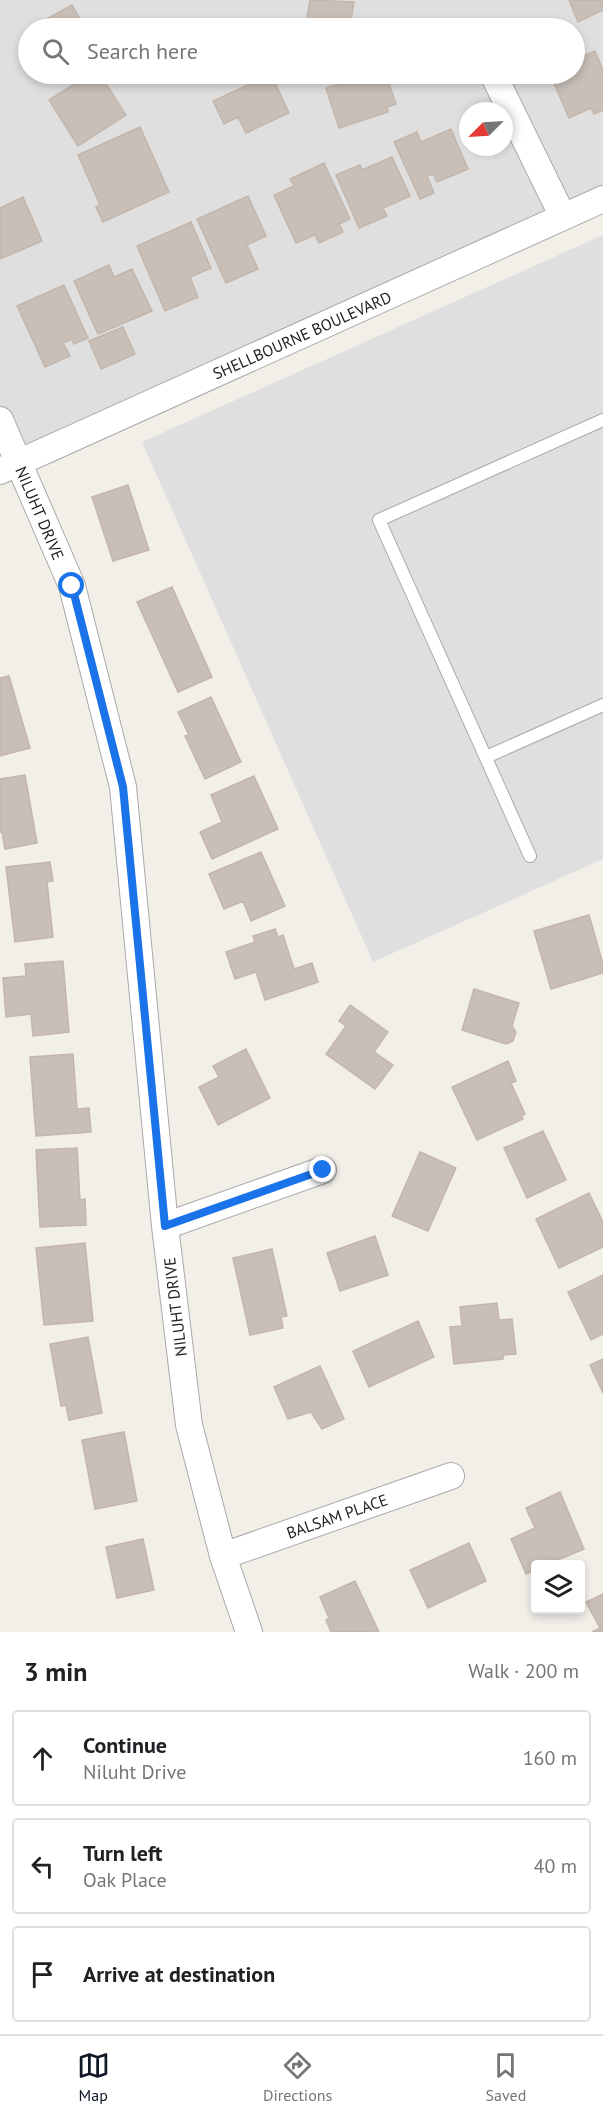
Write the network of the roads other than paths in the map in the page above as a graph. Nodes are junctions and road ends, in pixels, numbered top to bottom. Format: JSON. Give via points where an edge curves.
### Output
{"nodes":[{"id":1,"x":498,"y":84,"type":"edge"},
{"id":2,"x":603,"y":199,"type":"edge"},
{"id":3,"x":563,"y":217,"type":"junction"},
{"id":4,"x":0,"y":420,"type":"edge"},
{"id":5,"x":603,"y":420,"type":"edge"},
{"id":6,"x":9,"y":467,"type":"edge"},
{"id":7,"x":603,"y":705,"type":"edge"},
{"id":8,"x":486,"y":757,"type":"junction"},
{"id":9,"x":530,"y":856,"type":"dead end"},
{"id":10,"x":323,"y":1170,"type":"dead end"},
{"id":11,"x":165,"y":1226,"type":"junction"},
{"id":12,"x":451,"y":1476,"type":"dead end"},
{"id":13,"x":223,"y":1556,"type":"junction"},
{"id":14,"x":249,"y":1632,"type":"edge"}],
"edges":[{"from":1,"to":3,"type":"street"},
{"from":2,"to":3,"type":"street","name":"SHELLBOURNE BOULEVARD"},
{"from":3,"to":6,"type":"street","name":"SHELLBOURNE BOULEVARD"},
{"from":4,"to":6,"type":"street","name":"NILUHT DRIVE"},
{"from":5,"to":8,"type":"lane","via":[[379,520]]},
{"from":6,"to":11,"type":"street","name":"NILUHT DRIVE","via":[[72,586],[123,787]]},
{"from":7,"to":8,"type":"lane"},
{"from":8,"to":9,"type":"lane"},
{"from":10,"to":11,"type":"street"},
{"from":11,"to":13,"type":"street","name":"NILUHT DRIVE","via":[[189,1425]]},
{"from":12,"to":13,"type":"street","name":"BALSAM PLACE"},
{"from":13,"to":14,"type":"street","name":"NILUHT DRIVE"}]}
